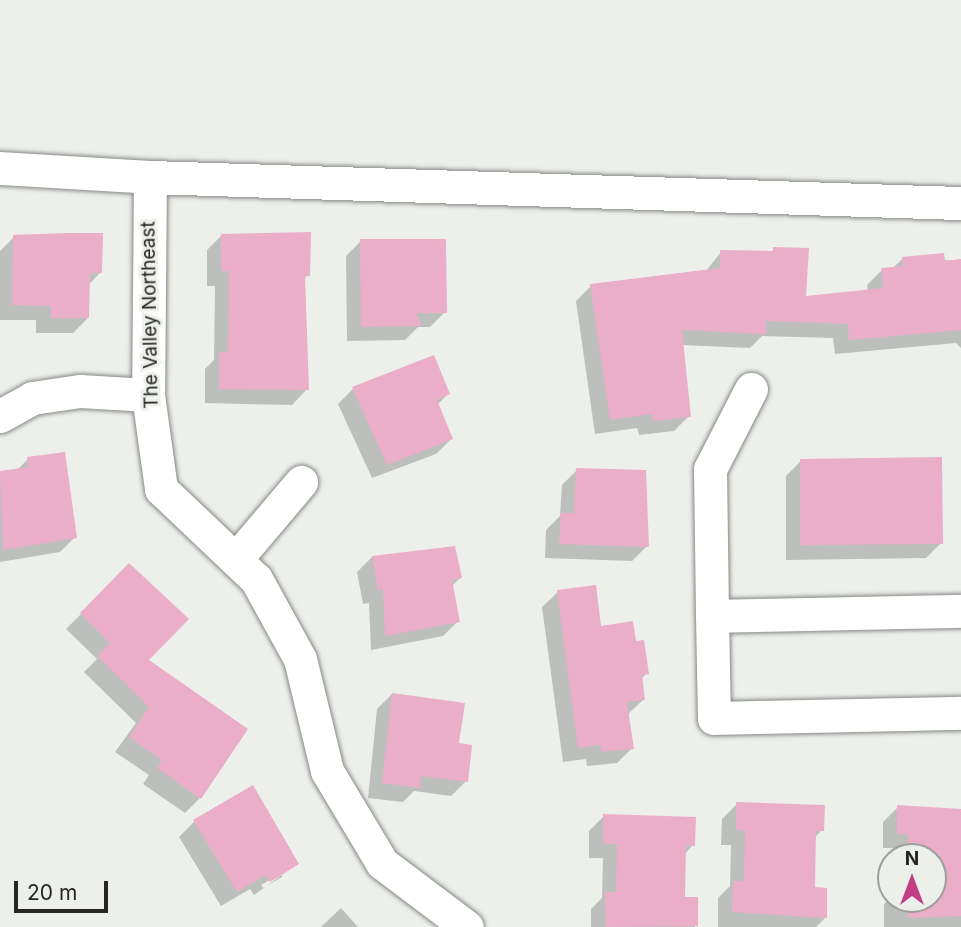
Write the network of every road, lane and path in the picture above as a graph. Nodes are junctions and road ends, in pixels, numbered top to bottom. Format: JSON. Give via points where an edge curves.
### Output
{"nodes":[{"id":1,"x":0,"y":168,"type":"edge"},
{"id":2,"x":150,"y":177,"type":"junction"},
{"id":3,"x":961,"y":203,"type":"edge"},
{"id":4,"x":751,"y":389,"type":"dead end"},
{"id":5,"x":148,"y":395,"type":"junction"},
{"id":6,"x":0,"y":416,"type":"edge"},
{"id":7,"x":301,"y":482,"type":"dead end"},
{"id":8,"x":236,"y":559,"type":"junction"},
{"id":9,"x":961,"y":611,"type":"edge"},
{"id":10,"x":712,"y":615,"type":"junction"},
{"id":11,"x":961,"y":713,"type":"edge"},
{"id":12,"x":467,"y":927,"type":"edge"}],
"edges":[{"from":1,"to":2,"type":"street"},
{"from":2,"to":3,"type":"street"},
{"from":2,"to":5,"type":"street","name":"The Valley Northeast"},
{"from":4,"to":10,"type":"street","via":[[710,469]]},
{"from":5,"to":6,"type":"street","via":[[68,392],[32,398]]},
{"from":5,"to":8,"type":"street","name":"The Valley Northeast","via":[[162,489]]},
{"from":7,"to":8,"type":"street"},
{"from":8,"to":12,"type":"street","name":"The Valley Northeast","via":[[256,579],[300,659],[327,771],[382,863]]},
{"from":9,"to":10,"type":"street"},
{"from":10,"to":11,"type":"street","via":[[714,718]]}]}
